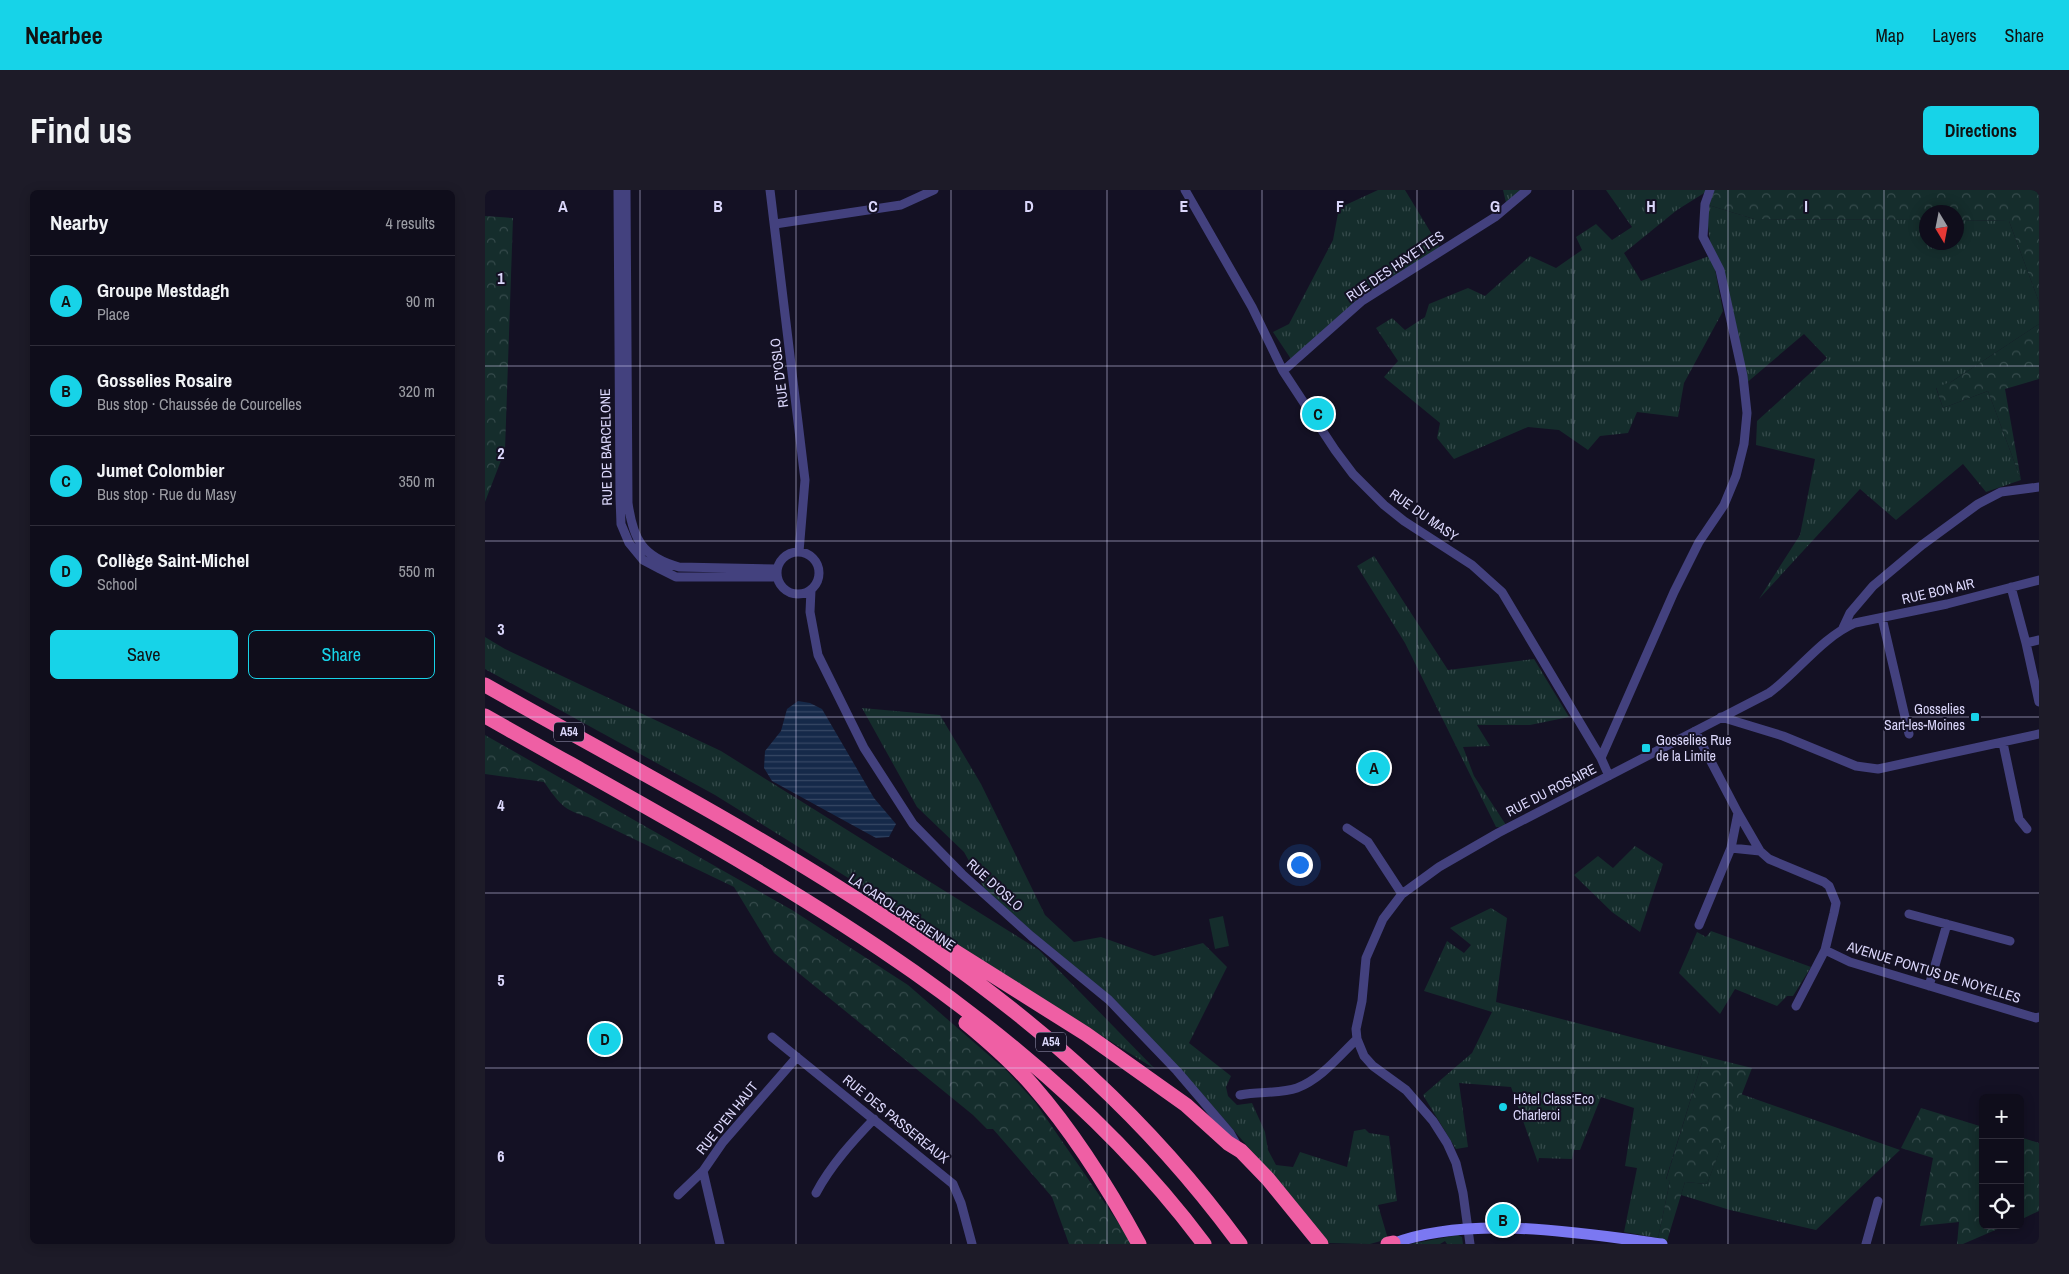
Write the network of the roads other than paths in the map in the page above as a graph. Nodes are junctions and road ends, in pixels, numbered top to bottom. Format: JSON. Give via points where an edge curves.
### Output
{"nodes":[{"id":1,"x":618,"y":190,"type":"edge"},
{"id":2,"x":626,"y":190,"type":"edge"},
{"id":3,"x":770,"y":190,"type":"edge"},
{"id":4,"x":934,"y":190,"type":"edge"},
{"id":5,"x":1185,"y":190,"type":"edge"},
{"id":6,"x":1527,"y":190,"type":"edge"},
{"id":7,"x":1710,"y":190,"type":"edge"},
{"id":8,"x":775,"y":224,"type":"junction"},
{"id":9,"x":1283,"y":371,"type":"junction"},
{"id":10,"x":2039,"y":487,"type":"edge"},
{"id":11,"x":799,"y":552,"type":"junction"},
{"id":12,"x":777,"y":573,"type":"junction"},
{"id":13,"x":2039,"y":580,"type":"edge"},
{"id":14,"x":2011,"y":588,"type":"junction"},
{"id":15,"x":811,"y":590,"type":"junction"},
{"id":16,"x":1883,"y":618,"type":"junction"},
{"id":17,"x":1843,"y":628,"type":"junction"},
{"id":18,"x":2039,"y":640,"type":"edge"},
{"id":19,"x":2026,"y":643,"type":"junction"},
{"id":20,"x":485,"y":685,"type":"edge"},
{"id":21,"x":2039,"y":702,"type":"edge"},
{"id":22,"x":485,"y":716,"type":"edge"},
{"id":23,"x":1721,"y":717,"type":"junction"},
{"id":24,"x":1695,"y":731,"type":"junction"},
{"id":25,"x":1909,"y":734,"type":"dead end"},
{"id":26,"x":2039,"y":734,"type":"edge"},
{"id":27,"x":2003,"y":743,"type":"junction"},
{"id":28,"x":1601,"y":758,"type":"junction"},
{"id":29,"x":1609,"y":776,"type":"junction"},
{"id":30,"x":1738,"y":813,"type":"junction"},
{"id":31,"x":1347,"y":828,"type":"dead end"},
{"id":32,"x":2027,"y":829,"type":"dead end"},
{"id":33,"x":1731,"y":848,"type":"junction"},
{"id":34,"x":1760,"y":851,"type":"junction"},
{"id":35,"x":825,"y":880,"type":"junction"},
{"id":36,"x":1402,"y":894,"type":"junction"},
{"id":37,"x":1909,"y":914,"type":"dead end"},
{"id":38,"x":1947,"y":924,"type":"junction"},
{"id":39,"x":1699,"y":925,"type":"dead end"},
{"id":40,"x":2010,"y":941,"type":"dead end"},
{"id":41,"x":1825,"y":950,"type":"junction"},
{"id":42,"x":1929,"y":986,"type":"junction"},
{"id":43,"x":948,"y":998,"type":"junction"},
{"id":44,"x":1796,"y":1006,"type":"dead end"},
{"id":45,"x":2038,"y":1019,"type":"edge"},
{"id":46,"x":773,"y":1036,"type":"dead end"},
{"id":47,"x":1357,"y":1039,"type":"junction"},
{"id":48,"x":797,"y":1057,"type":"junction"},
{"id":49,"x":1240,"y":1095,"type":"dead end"},
{"id":50,"x":874,"y":1119,"type":"junction"},
{"id":51,"x":1241,"y":1151,"type":"junction"},
{"id":52,"x":703,"y":1171,"type":"junction"},
{"id":53,"x":816,"y":1194,"type":"dead end"},
{"id":54,"x":678,"y":1196,"type":"dead end"},
{"id":55,"x":1878,"y":1200,"type":"dead end"},
{"id":56,"x":1303,"y":1224,"type":"junction"},
{"id":57,"x":1467,"y":1228,"type":"junction"},
{"id":58,"x":720,"y":1244,"type":"edge"},
{"id":59,"x":972,"y":1244,"type":"edge"},
{"id":60,"x":1139,"y":1244,"type":"edge"},
{"id":61,"x":1204,"y":1244,"type":"edge"},
{"id":62,"x":1240,"y":1244,"type":"edge"},
{"id":63,"x":1309,"y":1244,"type":"edge"},
{"id":64,"x":1321,"y":1244,"type":"edge"},
{"id":65,"x":1391,"y":1244,"type":"edge"},
{"id":66,"x":1470,"y":1244,"type":"edge"},
{"id":67,"x":1662,"y":1244,"type":"edge"},
{"id":68,"x":1866,"y":1244,"type":"edge"}],
"edges":[{"from":1,"to":12,"type":"street","name":"RUE DE BARCELONE","via":[[621,524],[629,543],[643,560],[676,576]]},
{"from":2,"to":12,"type":"street","name":"RUE DE BARCELONE","via":[[628,503],[636,538],[663,563],[679,567]]},
{"from":3,"to":8,"type":"street","name":"RUE D'OSLO"},
{"from":4,"to":8,"type":"street","via":[[901,205]]},
{"from":5,"to":9,"type":"street","name":"RUE DU MASY","via":[[1252,307]]},
{"from":6,"to":9,"type":"street","name":"RUE DES HAYETTES","via":[[1495,217],[1362,301]]},
{"from":7,"to":28,"type":"street","via":[[1705,204],[1703,237],[1720,270],[1743,376],[1747,413],[1744,444],[1724,505],[1699,542],[1674,592]]},
{"from":8,"to":11,"type":"street","name":"RUE D'OSLO","via":[[805,480]]},
{"from":9,"to":28,"type":"street","name":"RUE DU MASY","via":[[1335,450],[1368,490],[1404,521],[1472,565],[1502,592]]},
{"from":10,"to":17,"type":"street","via":[[2001,492],[1978,504],[1873,586],[1850,613]]},
{"from":11,"to":12,"type":"street","via":[[785,557]]},
{"from":11,"to":15,"type":"street","via":[[812,558],[819,570],[819,578]]},
{"from":12,"to":15,"type":"street","via":[[779,584],[791,593]]},
{"from":13,"to":14,"type":"street","name":"RUE BON AIR"},
{"from":14,"to":16,"type":"street","name":"RUE BON AIR"},
{"from":14,"to":19,"type":"street"},
{"from":15,"to":51,"type":"street","name":"RUE D'OSLO","via":[[817,655],[864,748],[913,824],[996,905],[1109,1000],[1177,1071],[1230,1133]]},
{"from":16,"to":17,"type":"street","name":"RUE BON AIR"},
{"from":16,"to":25,"type":"street"},
{"from":17,"to":23,"type":"street","name":"RUE DU ROSAIRE","via":[[1781,685]]},
{"from":18,"to":19,"type":"street"},
{"from":19,"to":21,"type":"street"},
{"from":20,"to":35,"type":"highway","name":"LA CAROLORÉGIENNE","number":"A54"},
{"from":22,"to":43,"type":"highway","number":"A54","via":[[819,909]]},
{"from":23,"to":24,"type":"street","name":"RUE DU ROSAIRE"},
{"from":23,"to":27,"type":"street","via":[[1783,736],[1856,766],[1878,769]]},
{"from":24,"to":29,"type":"street","name":"RUE DU ROSAIRE"},
{"from":24,"to":30,"type":"street"},
{"from":26,"to":27,"type":"street"},
{"from":27,"to":32,"type":"street","via":[[2019,819]]},
{"from":28,"to":29,"type":"street","name":"RUE DU MASY"},
{"from":29,"to":36,"type":"street","name":"RUE DU ROSAIRE","via":[[1498,833],[1439,867]]},
{"from":30,"to":33,"type":"street"},
{"from":30,"to":34,"type":"street"},
{"from":31,"to":36,"type":"street","via":[[1368,842]]},
{"from":33,"to":34,"type":"street"},
{"from":33,"to":39,"type":"street"},
{"from":34,"to":41,"type":"street","via":[[1769,859],[1829,886],[1836,902]]},
{"from":35,"to":51,"type":"highway","via":[[853,888],[1086,1034],[1186,1106]]},
{"from":35,"to":62,"type":"highway","name":"LA CAROLORÉGIENNE","number":"A54","via":[[959,969],[1091,1077],[1155,1141]]},
{"from":36,"to":47,"type":"street","name":"RUE DU ROSAIRE","via":[[1383,919],[1366,958]]},
{"from":37,"to":38,"type":"street"},
{"from":38,"to":40,"type":"street"},
{"from":38,"to":42,"type":"street"},
{"from":41,"to":42,"type":"street","name":"AVENUE PONTUS DE NOYELLES","via":[[1850,962]]},
{"from":41,"to":44,"type":"street"},
{"from":42,"to":45,"type":"street","name":"AVENUE PONTUS DE NOYELLES"},
{"from":43,"to":60,"type":"highway","via":[[958,1015],[995,1047],[1055,1112],[1107,1189]]},
{"from":43,"to":61,"type":"highway","number":"A54","via":[[1011,1044],[1072,1098],[1134,1159]]},
{"from":46,"to":48,"type":"street","name":"RUE DES PASSEREAUX"},
{"from":47,"to":49,"type":"street","via":[[1315,1079],[1296,1088]]},
{"from":47,"to":57,"type":"street","via":[[1364,1056],[1406,1090],[1447,1143],[1456,1163]]},
{"from":48,"to":50,"type":"street","name":"RUE DES PASSEREAUX"},
{"from":48,"to":52,"type":"street","name":"RUE D'EN HAUT","via":[[723,1142]]},
{"from":50,"to":53,"type":"street","via":[[826,1174]]},
{"from":50,"to":59,"type":"street","name":"RUE DES PASSEREAUX","via":[[953,1184]]},
{"from":51,"to":56,"type":"highway","via":[[1283,1196]]},
{"from":52,"to":54,"type":"street","name":"RUE D'EN HAUT"},
{"from":52,"to":58,"type":"street"},
{"from":55,"to":68,"type":"street"},
{"from":56,"to":63,"type":"highway"},
{"from":56,"to":64,"type":"highway"},
{"from":57,"to":65,"type":"main road"},
{"from":57,"to":66,"type":"street"},
{"from":57,"to":67,"type":"main road","via":[[1600,1235]]}]}
